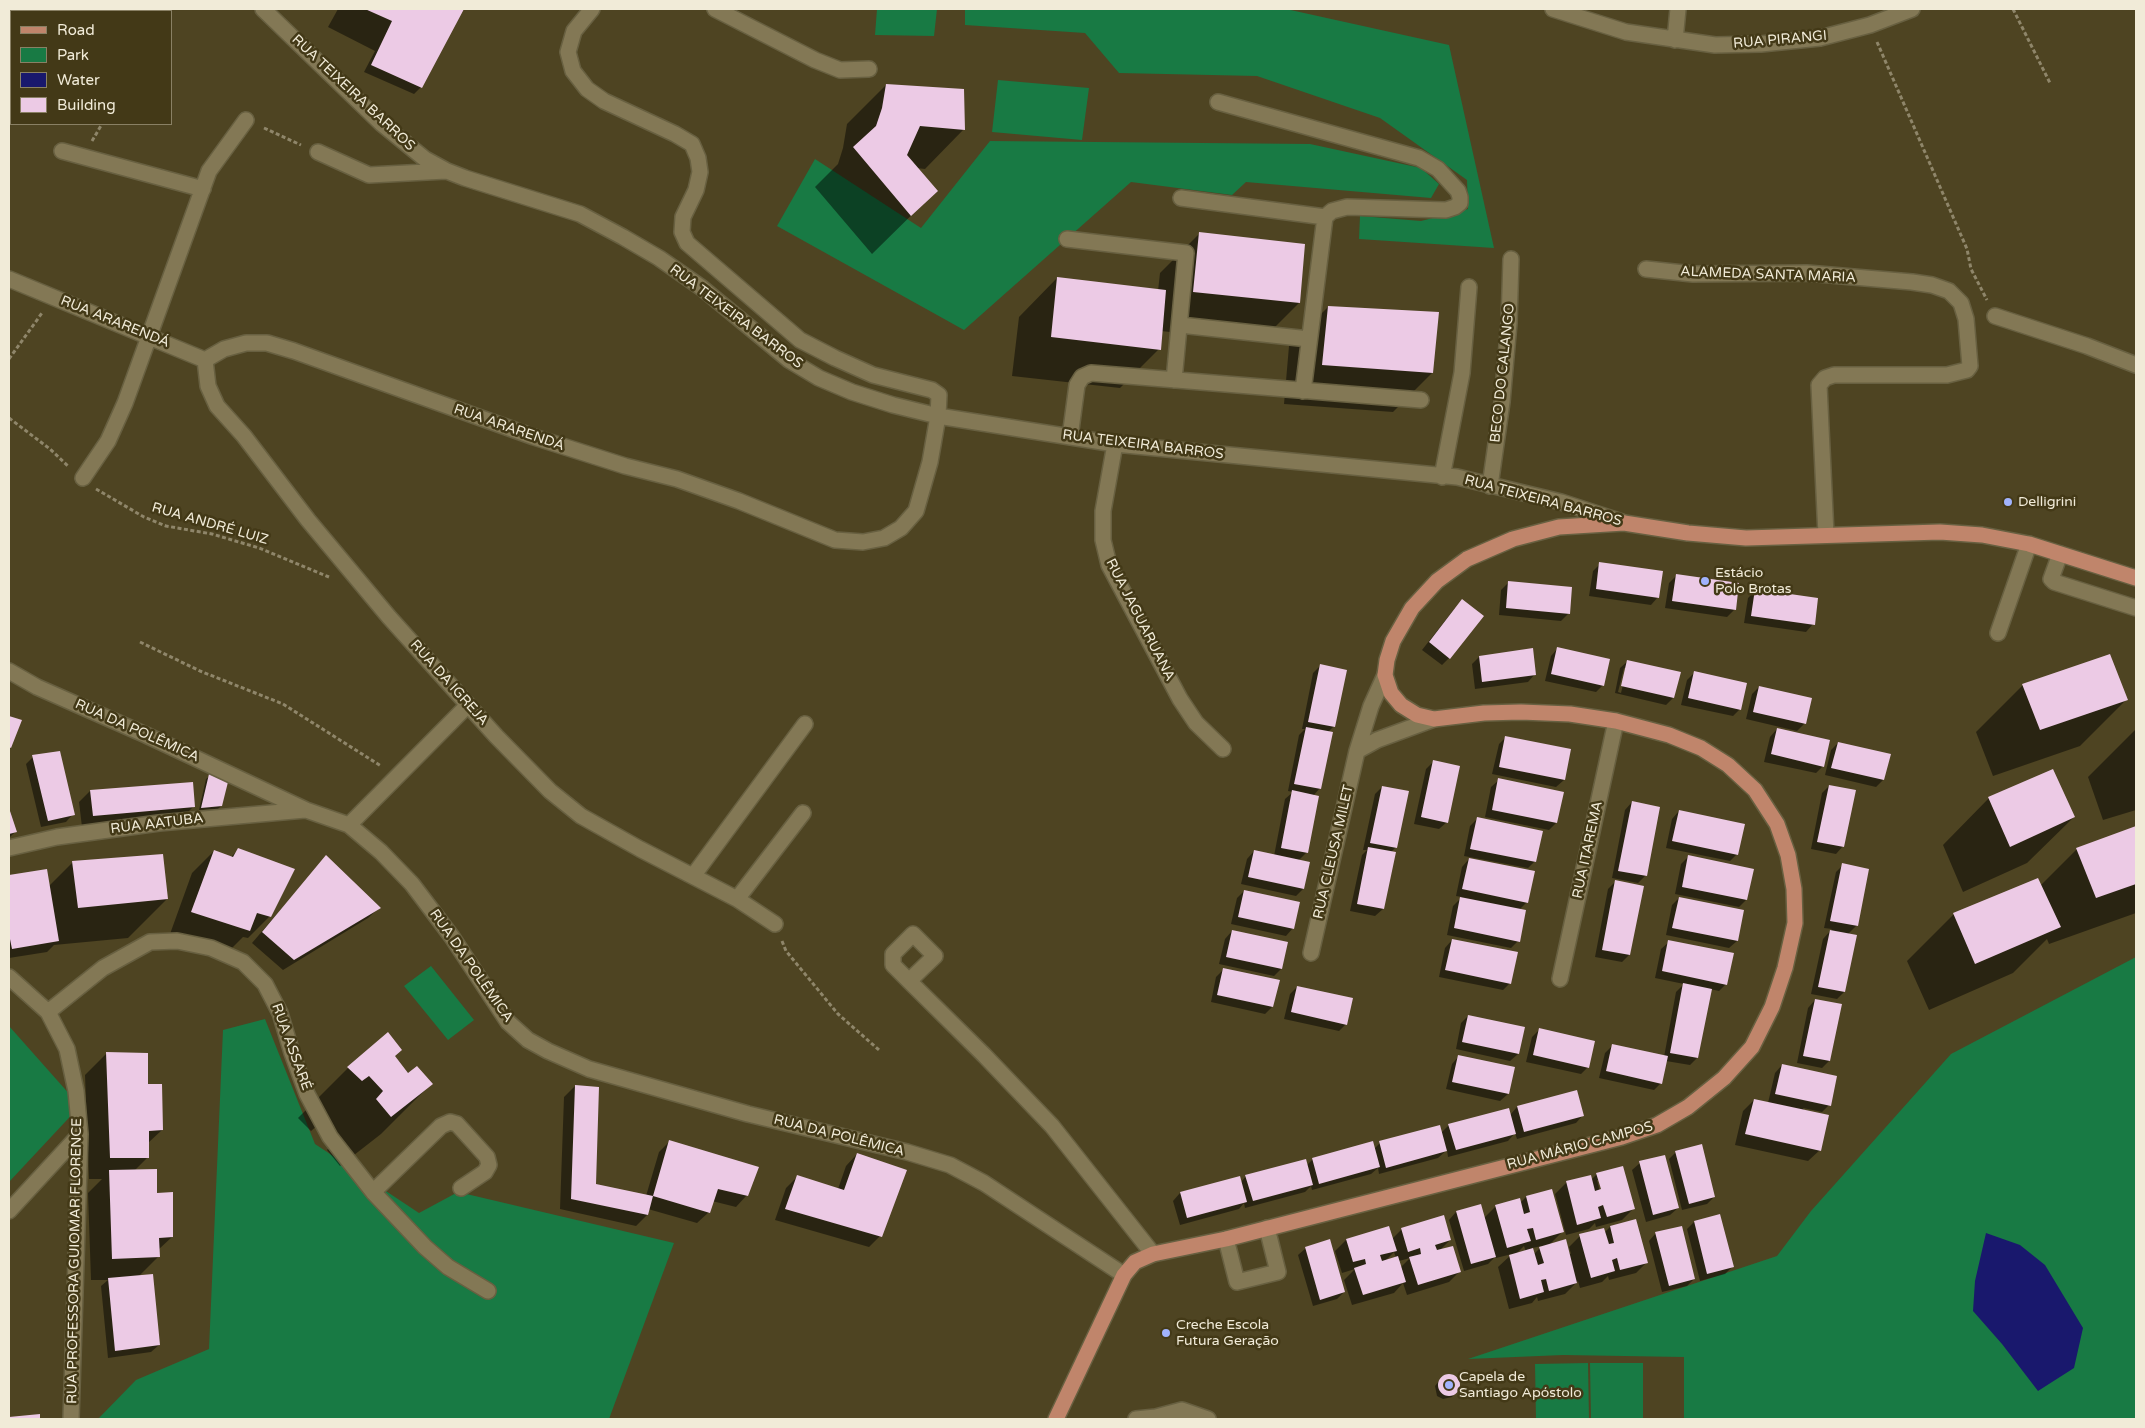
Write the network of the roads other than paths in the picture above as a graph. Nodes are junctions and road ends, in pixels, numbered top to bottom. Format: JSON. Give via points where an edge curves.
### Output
{"nodes":[{"id":1,"x":263,"y":9,"type":"edge"},
{"id":2,"x":592,"y":9,"type":"edge"},
{"id":3,"x":715,"y":9,"type":"edge"},
{"id":4,"x":1553,"y":9,"type":"edge"},
{"id":5,"x":1678,"y":9,"type":"edge"},
{"id":6,"x":1912,"y":9,"type":"edge"},
{"id":7,"x":1675,"y":40,"type":"junction"},
{"id":8,"x":869,"y":69,"type":"dead end"},
{"id":9,"x":1218,"y":102,"type":"dead end"},
{"id":10,"x":246,"y":120,"type":"road end"},
{"id":11,"x":62,"y":151,"type":"dead end"},
{"id":12,"x":318,"y":152,"type":"road end"},
{"id":13,"x":447,"y":171,"type":"junction"},
{"id":14,"x":203,"y":189,"type":"junction"},
{"id":15,"x":1181,"y":198,"type":"dead end"},
{"id":16,"x":1325,"y":217,"type":"junction"},
{"id":17,"x":1066,"y":239,"type":"dead end"},
{"id":18,"x":1511,"y":259,"type":"dead end"},
{"id":19,"x":1646,"y":269,"type":"dead end"},
{"id":20,"x":9,"y":279,"type":"edge"},
{"id":21,"x":1468,"y":287,"type":"dead end"},
{"id":22,"x":1995,"y":316,"type":"road end"},
{"id":23,"x":1180,"y":325,"type":"junction"},
{"id":24,"x":149,"y":336,"type":"junction"},
{"id":25,"x":1309,"y":339,"type":"junction"},
{"id":26,"x":205,"y":360,"type":"junction"},
{"id":27,"x":2136,"y":365,"type":"edge"},
{"id":28,"x":1174,"y":380,"type":"junction"},
{"id":29,"x":1303,"y":391,"type":"junction"},
{"id":30,"x":1421,"y":400,"type":"dead end"},
{"id":31,"x":938,"y":416,"type":"junction"},
{"id":32,"x":1070,"y":437,"type":"junction"},
{"id":33,"x":1115,"y":444,"type":"junction"},
{"id":34,"x":1442,"y":477,"type":"junction"},
{"id":35,"x":83,"y":478,"type":"road end"},
{"id":36,"x":1490,"y":486,"type":"junction"},
{"id":37,"x":1624,"y":523,"type":"junction"},
{"id":38,"x":1826,"y":535,"type":"junction"},
{"id":39,"x":2029,"y":544,"type":"junction"},
{"id":40,"x":2060,"y":554,"type":"junction"},
{"id":41,"x":2136,"y":578,"type":"edge"},
{"id":42,"x":2136,"y":608,"type":"edge"},
{"id":43,"x":1998,"y":633,"type":"dead end"},
{"id":44,"x":9,"y":671,"type":"edge"},
{"id":45,"x":1385,"y":675,"type":"junction"},
{"id":46,"x":468,"y":705,"type":"junction"},
{"id":47,"x":1434,"y":720,"type":"junction"},
{"id":48,"x":1616,"y":721,"type":"junction"},
{"id":49,"x":805,"y":724,"type":"dead end"},
{"id":50,"x":1223,"y":749,"type":"dead end"},
{"id":51,"x":1357,"y":751,"type":"junction"},
{"id":52,"x":306,"y":810,"type":"junction"},
{"id":53,"x":803,"y":813,"type":"dead end"},
{"id":54,"x":349,"y":825,"type":"junction"},
{"id":55,"x":9,"y":848,"type":"edge"},
{"id":56,"x":693,"y":876,"type":"junction"},
{"id":57,"x":737,"y":899,"type":"junction"},
{"id":58,"x":775,"y":924,"type":"road end"},
{"id":59,"x":1311,"y":953,"type":"dead end"},
{"id":60,"x":9,"y":977,"type":"edge"},
{"id":61,"x":1560,"y":979,"type":"dead end"},
{"id":62,"x":909,"y":981,"type":"dead end"},
{"id":63,"x":48,"y":1012,"type":"junction"},
{"id":64,"x":80,"y":1134,"type":"junction"},
{"id":65,"x":461,"y":1188,"type":"dead end"},
{"id":66,"x":372,"y":1192,"type":"junction"},
{"id":67,"x":9,"y":1211,"type":"edge"},
{"id":68,"x":1267,"y":1228,"type":"junction"},
{"id":69,"x":1226,"y":1238,"type":"junction"},
{"id":70,"x":1153,"y":1254,"type":"junction"},
{"id":71,"x":1124,"y":1275,"type":"junction"},
{"id":72,"x":488,"y":1291,"type":"dead end"},
{"id":73,"x":1154,"y":1418,"type":"edge"},
{"id":74,"x":71,"y":1419,"type":"edge"},
{"id":75,"x":1056,"y":1419,"type":"edge"},
{"id":76,"x":1136,"y":1419,"type":"edge"},
{"id":77,"x":1208,"y":1419,"type":"edge"}],
"edges":[{"from":1,"to":13,"type":"street","name":"RUA TEIXEIRA BARROS","via":[[382,124],[425,159]]},
{"from":2,"to":31,"type":"street","name":"RUA ARARENDÁ","via":[[574,31],[568,52],[573,71],[587,89],[604,101],[692,144],[698,158],[700,172],[696,190],[683,218],[682,232],[687,243],[800,340],[873,375],[932,390],[939,395]]},
{"from":3,"to":8,"type":"street","via":[[840,70]]},
{"from":4,"to":7,"type":"street","name":"RUA PIRANGI","via":[[1626,32]]},
{"from":5,"to":7,"type":"street"},
{"from":6,"to":7,"type":"street","name":"RUA PIRANGI","via":[[1870,25],[1820,38],[1715,45]]},
{"from":9,"to":16,"type":"street","via":[[1419,158],[1438,169],[1460,197],[1460,203],[1446,210],[1347,207],[1332,211]]},
{"from":10,"to":14,"type":"street","via":[[209,171]]},
{"from":11,"to":14,"type":"street"},
{"from":12,"to":13,"type":"street","via":[[369,175]]},
{"from":13,"to":31,"type":"street","name":"RUA TEIXEIRA BARROS","via":[[580,214],[659,258],[702,288],[790,360],[819,378],[852,392]]},
{"from":14,"to":24,"type":"street"},
{"from":15,"to":16,"type":"street"},
{"from":16,"to":25,"type":"street"},
{"from":17,"to":23,"type":"street","via":[[1186,253]]},
{"from":18,"to":36,"type":"street","name":"BECO DO CALANGO","via":[[1502,402]]},
{"from":19,"to":38,"type":"street","name":"ALAMEDA SANTA MARIA","via":[[1693,274],[1807,273],[1912,282],[1949,292],[1961,303],[1966,319],[1970,366],[1967,370],[1947,375],[1834,374],[1818,385]]},
{"from":20,"to":24,"type":"street","name":"RUA ARARENDÁ"},
{"from":21,"to":34,"type":"street","via":[[1462,373]]},
{"from":22,"to":27,"type":"street"},
{"from":23,"to":25,"type":"street"},
{"from":23,"to":28,"type":"street"},
{"from":24,"to":26,"type":"street","name":"RUA ARARENDÁ"},
{"from":24,"to":35,"type":"street","via":[[108,441]]},
{"from":25,"to":29,"type":"street"},
{"from":26,"to":31,"type":"street","name":"RUA ARARENDÁ","via":[[224,349],[246,343],[267,343],[285,348],[534,437],[678,479],[836,540],[863,542],[884,538],[901,528],[916,511]]},
{"from":26,"to":46,"type":"street","name":"RUA DA IGREJA","via":[[208,386],[217,406],[363,587]]},
{"from":28,"to":29,"type":"street"},
{"from":28,"to":32,"type":"street","via":[[1091,373],[1082,376],[1077,385]]},
{"from":29,"to":30,"type":"street"},
{"from":31,"to":32,"type":"street","name":"RUA TEIXEIRA BARROS"},
{"from":32,"to":33,"type":"street","name":"RUA TEIXEIRA BARROS"},
{"from":33,"to":34,"type":"street","name":"RUA TEIXEIRA BARROS"},
{"from":33,"to":50,"type":"street","name":"RUA JAGUARUANA","via":[[1103,510],[1103,540],[1109,565],[1180,699],[1196,724]]},
{"from":34,"to":36,"type":"street","name":"RUA TEIXEIRA BARROS"},
{"from":36,"to":37,"type":"street","name":"RUA TEIXEIRA BARROS","via":[[1561,502]]},
{"from":37,"to":38,"type":"main road","name":"RUA TEIXEIRA BARROS","via":[[1746,538]]},
{"from":37,"to":45,"type":"main road","name":"RUA CLEUSA MILET","via":[[1558,527],[1513,539],[1466,559],[1437,581],[1412,608],[1394,641]]},
{"from":38,"to":39,"type":"main road","name":"RUA TEIXEIRA BARROS","via":[[1940,532],[1982,535]]},
{"from":39,"to":40,"type":"main road","name":"RUA TEIXEIRA BARROS"},
{"from":39,"to":43,"type":"street"},
{"from":40,"to":41,"type":"main road","name":"RUA TEIXEIRA BARROS"},
{"from":40,"to":42,"type":"street","via":[[2051,579],[2054,582]]},
{"from":44,"to":52,"type":"street","name":"RUA DA POLÊMICA","via":[[37,687]]},
{"from":45,"to":47,"type":"main road","name":"RUA MÁRIO CAMPOS","via":[[1391,693],[1401,705]]},
{"from":45,"to":51,"type":"street","name":"RUA CLEUSA MILET"},
{"from":46,"to":54,"type":"street"},
{"from":46,"to":56,"type":"street","name":"RUA DA IGREJA","via":[[550,791],[581,816]]},
{"from":47,"to":48,"type":"main road","name":"RUA MÁRIO CAMPOS","via":[[1521,712],[1570,714]]},
{"from":47,"to":51,"type":"street","via":[[1377,740]]},
{"from":48,"to":61,"type":"street","name":"RUA ITAREMA"},
{"from":48,"to":68,"type":"main road","name":"RUA MÁRIO CAMPOS","via":[[1702,748],[1755,790],[1777,824],[1788,855],[1795,923],[1772,1007],[1752,1047],[1724,1078],[1688,1107],[1657,1125],[1622,1137]]},
{"from":49,"to":56,"type":"street"},
{"from":51,"to":59,"type":"street","name":"RUA CLEUSA MILET"},
{"from":52,"to":54,"type":"street","name":"RUA DA POLÊMICA"},
{"from":52,"to":55,"type":"street","name":"RUA AATUBA","via":[[158,823],[57,837]]},
{"from":53,"to":57,"type":"street"},
{"from":54,"to":71,"type":"street","name":"RUA DA POLÊMICA","via":[[412,884],[452,937],[508,1022],[528,1040],[589,1069],[748,1114],[950,1165],[984,1183]]},
{"from":56,"to":57,"type":"street","name":"RUA DA IGREJA"},
{"from":57,"to":58,"type":"street","name":"RUA DA IGREJA"},
{"from":60,"to":63,"type":"street","name":"RUA PROFESSORA GUIOMAR FLORENCE"},
{"from":62,"to":70,"type":"street","via":[[1052,1126]]},
{"from":63,"to":64,"type":"street","name":"RUA PROFESSORA GUIOMAR FLORENCE","via":[[67,1049],[76,1091]]},
{"from":63,"to":66,"type":"street","name":"RUA ASSARÉ","via":[[104,968],[150,942],[177,940],[211,948],[243,962],[266,984],[280,1013],[308,1094],[330,1137]]},
{"from":64,"to":67,"type":"street"},
{"from":64,"to":74,"type":"street","name":"RUA PROFESSORA GUIOMAR FLORENCE"},
{"from":65,"to":66,"type":"street","via":[[485,1172],[489,1165],[481,1150],[457,1124],[450,1122],[441,1126]]},
{"from":66,"to":72,"type":"street","name":"RUA ASSARÉ","via":[[411,1234],[448,1267]]},
{"from":68,"to":69,"type":"main road","name":"RUA MÁRIO CAMPOS"},
{"from":68,"to":69,"type":"street","via":[[1278,1272],[1237,1282]]},
{"from":69,"to":70,"type":"main road","name":"RUA MÁRIO CAMPOS"},
{"from":70,"to":71,"type":"main road","name":"RUA MÁRIO CAMPOS","via":[[1135,1262]]},
{"from":71,"to":75,"type":"main road"},
{"from":73,"to":76,"type":"street"},
{"from":73,"to":77,"type":"street","via":[[1182,1410]]}]}
